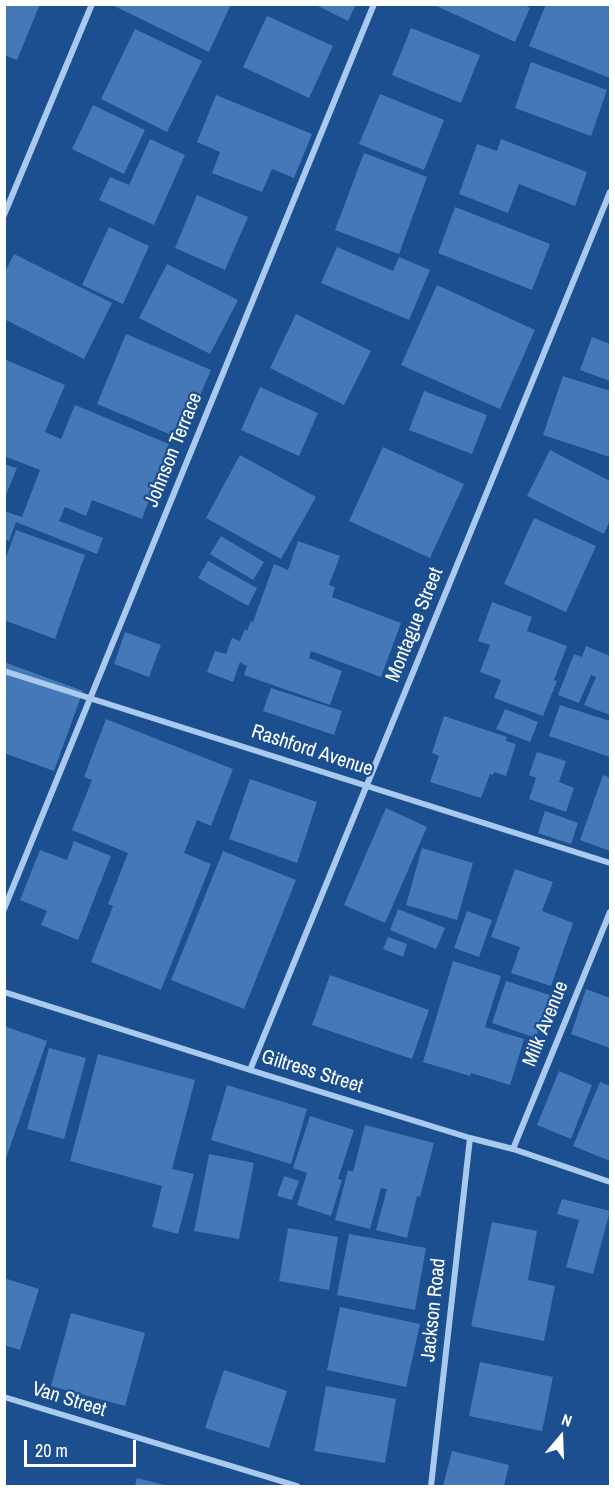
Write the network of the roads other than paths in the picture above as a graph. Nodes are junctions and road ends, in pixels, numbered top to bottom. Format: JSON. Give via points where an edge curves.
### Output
{"nodes":[{"id":1,"x":92,"y":4,"type":"edge"},
{"id":2,"x":374,"y":4,"type":"edge"},
{"id":3,"x":610,"y":192,"type":"edge"},
{"id":4,"x":4,"y":215,"type":"edge"},
{"id":5,"x":4,"y":671,"type":"edge"},
{"id":6,"x":91,"y":698,"type":"junction"},
{"id":7,"x":367,"y":786,"type":"junction"},
{"id":8,"x":610,"y":863,"type":"edge"},
{"id":9,"x":4,"y":909,"type":"edge"},
{"id":10,"x":610,"y":912,"type":"edge"},
{"id":11,"x":4,"y":992,"type":"edge"},
{"id":12,"x":250,"y":1070,"type":"junction"},
{"id":13,"x":470,"y":1138,"type":"junction"},
{"id":14,"x":513,"y":1149,"type":"junction"},
{"id":15,"x":610,"y":1182,"type":"edge"},
{"id":16,"x":4,"y":1397,"type":"edge"},
{"id":17,"x":297,"y":1486,"type":"edge"},
{"id":18,"x":431,"y":1486,"type":"edge"}],
"edges":[{"from":1,"to":4,"type":"street"},
{"from":2,"to":6,"type":"street","name":"Johnson Terrace"},
{"from":3,"to":7,"type":"street","name":"Montague Street"},
{"from":5,"to":6,"type":"street","name":"Rashford Avenue"},
{"from":6,"to":7,"type":"street","name":"Rashford Avenue"},
{"from":6,"to":9,"type":"street","name":"Johnson Terrace"},
{"from":7,"to":8,"type":"street","name":"Rashford Avenue"},
{"from":7,"to":12,"type":"street","name":"Montague Street"},
{"from":10,"to":14,"type":"street","name":"Milk Avenue"},
{"from":11,"to":12,"type":"street","name":"Giltress Street"},
{"from":12,"to":13,"type":"street","name":"Giltress Street"},
{"from":13,"to":14,"type":"street","name":"Giltress Street"},
{"from":13,"to":18,"type":"street","name":"Jackson Road"},
{"from":14,"to":15,"type":"street","name":"Giltress Street"},
{"from":16,"to":17,"type":"street","name":"Van Street"}]}
